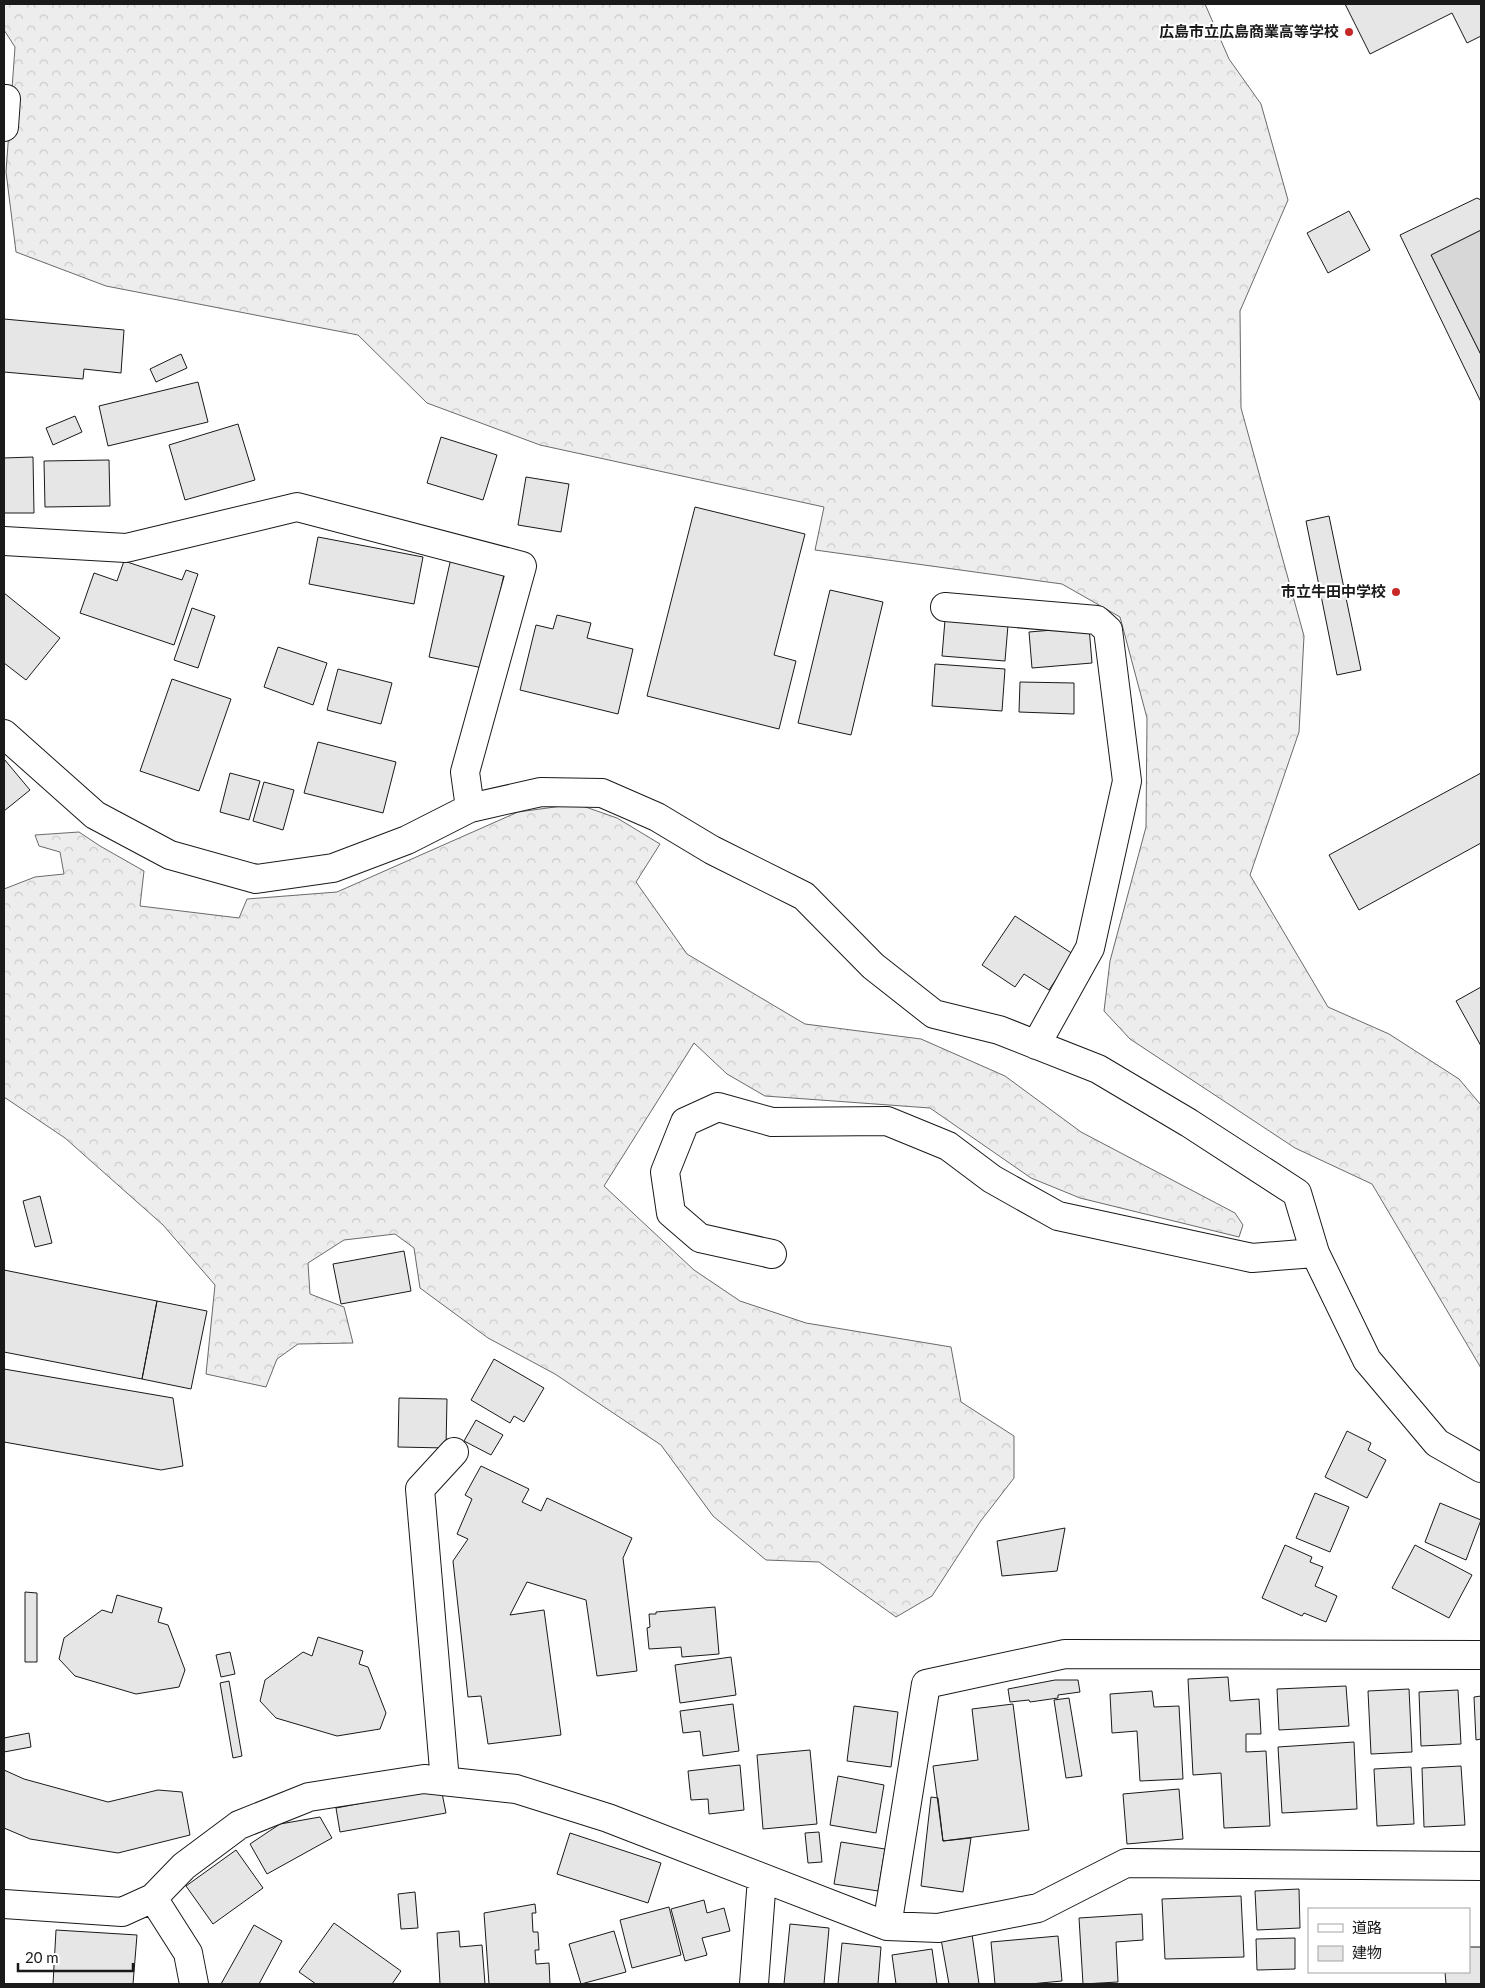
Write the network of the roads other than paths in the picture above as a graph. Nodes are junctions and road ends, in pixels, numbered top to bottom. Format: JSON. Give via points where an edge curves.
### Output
{"nodes":[{"id":1,"x":6,"y":99,"type":"dead end"},
{"id":2,"x":4,"y":127,"type":"edge"},
{"id":3,"x":4,"y":541,"type":"edge"},
{"id":4,"x":945,"y":608,"type":"dead end"},
{"id":5,"x":4,"y":734,"type":"edge"},
{"id":6,"x":470,"y":808,"type":"junction"},
{"id":7,"x":1036,"y":1045,"type":"junction"},
{"id":8,"x":1315,"y":1253,"type":"junction"},
{"id":9,"x":772,"y":1254,"type":"dead end"},
{"id":10,"x":454,"y":1452,"type":"dead end"},
{"id":11,"x":1481,"y":1468,"type":"edge"},
{"id":12,"x":1481,"y":1655,"type":"edge"},
{"id":13,"x":445,"y":1781,"type":"junction"},
{"id":14,"x":1481,"y":1866,"type":"edge"},
{"id":15,"x":762,"y":1878,"type":"junction"},
{"id":16,"x":153,"y":1898,"type":"junction"},
{"id":17,"x":4,"y":1904,"type":"edge"},
{"id":18,"x":887,"y":1926,"type":"junction"},
{"id":19,"x":194,"y":1984,"type":"edge"},
{"id":20,"x":754,"y":1984,"type":"edge"}],
"edges":[{"from":1,"to":2,"type":"street"},
{"from":3,"to":6,"type":"street","via":[[126,548],[297,507],[522,566],[466,772]]},
{"from":4,"to":7,"type":"street","via":[[1097,620],[1108,630],[1127,780],[1090,948]]},
{"from":5,"to":6,"type":"street","via":[[95,815],[170,855],[256,879],[333,868],[407,840]]},
{"from":6,"to":7,"type":"street","via":[[541,792],[602,794],[657,817],[712,850],[804,896],[873,966],[934,1014],[999,1030]]},
{"from":7,"to":8,"type":"street","via":[[1098,1069],[1297,1193]]},
{"from":8,"to":9,"type":"street","via":[[1252,1258],[1058,1216],[992,1180],[948,1146],[887,1121],[772,1122],[718,1107],[685,1122],[665,1172],[671,1213],[700,1238]]},
{"from":8,"to":11,"type":"street","via":[[1367,1360],[1437,1443]]},
{"from":10,"to":13,"type":"street","via":[[420,1489]]},
{"from":12,"to":18,"type":"street","via":[[1065,1654],[926,1684]]},
{"from":13,"to":15,"type":"street","via":[[516,1789],[608,1818]]},
{"from":13,"to":16,"type":"street","via":[[424,1779],[301,1800],[240,1825],[184,1866]]},
{"from":14,"to":18,"type":"street","via":[[1126,1863],[1038,1908],[938,1928]]},
{"from":15,"to":18,"type":"street"},
{"from":15,"to":20,"type":"street"},
{"from":16,"to":17,"type":"street","via":[[122,1912]]},
{"from":16,"to":19,"type":"street","via":[[188,1953]]}]}
